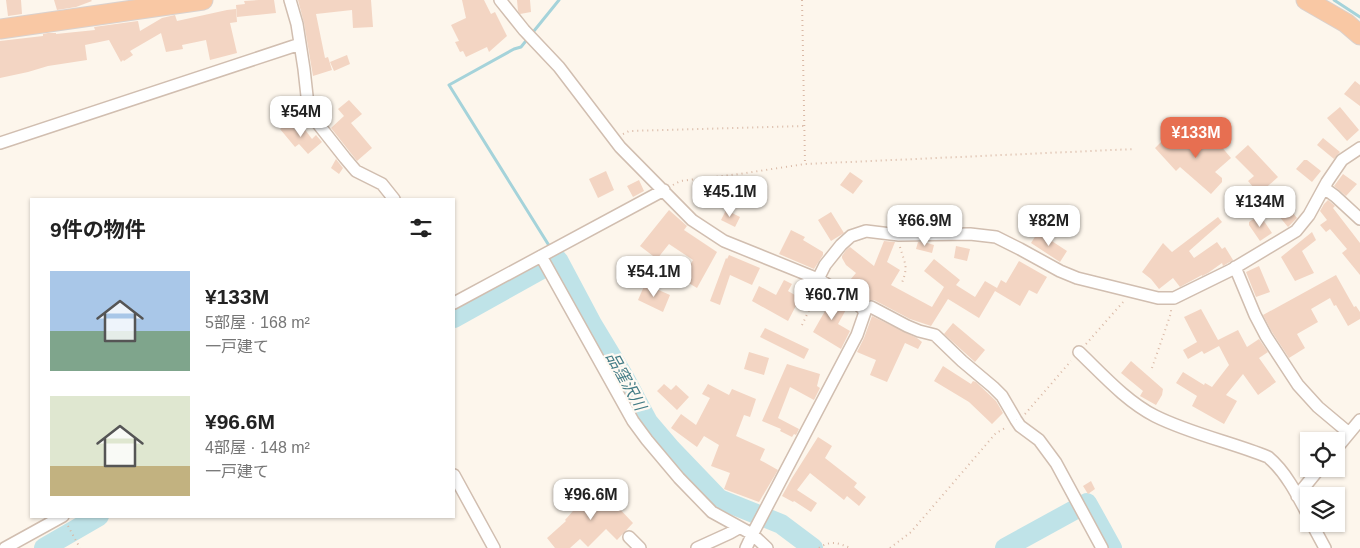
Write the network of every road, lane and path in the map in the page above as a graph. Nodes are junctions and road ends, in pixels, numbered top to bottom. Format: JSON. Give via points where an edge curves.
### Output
{"nodes":[{"id":1,"x":203,"y":0,"type":"edge"},
{"id":2,"x":290,"y":0,"type":"edge"},
{"id":3,"x":500,"y":0,"type":"edge"},
{"id":4,"x":802,"y":0,"type":"edge"},
{"id":5,"x":1306,"y":0,"type":"edge"},
{"id":6,"x":0,"y":29,"type":"edge"},
{"id":7,"x":1360,"y":35,"type":"edge"},
{"id":8,"x":300,"y":44,"type":"junction"},
{"id":9,"x":805,"y":126,"type":"junction"},
{"id":10,"x":613,"y":138,"type":"junction"},
{"id":11,"x":0,"y":143,"type":"edge"},
{"id":12,"x":1360,"y":148,"type":"edge"},
{"id":13,"x":1135,"y":149,"type":"dead end"},
{"id":14,"x":805,"y":164,"type":"junction"},
{"id":15,"x":1324,"y":188,"type":"junction"},
{"id":16,"x":664,"y":190,"type":"junction"},
{"id":17,"x":393,"y":198,"type":"edge"},
{"id":18,"x":1360,"y":219,"type":"edge"},
{"id":19,"x":899,"y":234,"type":"junction"},
{"id":20,"x":541,"y":256,"type":"junction"},
{"id":21,"x":1235,"y":268,"type":"junction"},
{"id":22,"x":821,"y":281,"type":"junction"},
{"id":23,"x":900,"y":285,"type":"dead end"},
{"id":24,"x":1170,"y":298,"type":"junction"},
{"id":25,"x":455,"y":300,"type":"edge"},
{"id":26,"x":862,"y":309,"type":"junction"},
{"id":27,"x":802,"y":325,"type":"dead end"},
{"id":28,"x":1079,"y":352,"type":"dead end"},
{"id":29,"x":1152,"y":368,"type":"dead end"},
{"id":30,"x":1360,"y":420,"type":"edge"},
{"id":31,"x":1349,"y":433,"type":"junction"},
{"id":32,"x":1345,"y":438,"type":"edge"},
{"id":33,"x":455,"y":477,"type":"edge"},
{"id":34,"x":1313,"y":477,"type":"edge"},
{"id":35,"x":1297,"y":496,"type":"junction"},
{"id":36,"x":1300,"y":501,"type":"edge"},
{"id":37,"x":59,"y":518,"type":"edge"},
{"id":38,"x":64,"y":518,"type":"edge"},
{"id":39,"x":739,"y":528,"type":"junction"},
{"id":40,"x":1316,"y":532,"type":"edge"},
{"id":41,"x":752,"y":534,"type":"junction"},
{"id":42,"x":629,"y":537,"type":"dead end"},
{"id":43,"x":5,"y":548,"type":"edge"},
{"id":44,"x":80,"y":548,"type":"edge"},
{"id":45,"x":494,"y":548,"type":"edge"},
{"id":46,"x":640,"y":548,"type":"edge"},
{"id":47,"x":697,"y":548,"type":"edge"},
{"id":48,"x":746,"y":548,"type":"edge"},
{"id":49,"x":767,"y":548,"type":"edge"},
{"id":50,"x":819,"y":548,"type":"edge"},
{"id":51,"x":850,"y":548,"type":"edge"},
{"id":52,"x":1102,"y":548,"type":"edge"},
{"id":53,"x":1325,"y":548,"type":"edge"}],
"edges":[{"from":1,"to":6,"type":"highway"},
{"from":2,"to":8,"type":"street"},
{"from":3,"to":10,"type":"street","via":[[559,66]]},
{"from":4,"to":9,"type":"path"},
{"from":5,"to":7,"type":"highway"},
{"from":8,"to":11,"type":"street"},
{"from":8,"to":17,"type":"street","via":[[308,105],[315,120],[356,171],[382,184]]},
{"from":9,"to":10,"type":"path","via":[[628,132]]},
{"from":9,"to":14,"type":"path"},
{"from":10,"to":16,"type":"street"},
{"from":12,"to":15,"type":"street","via":[[1342,160]]},
{"from":13,"to":14,"type":"path"},
{"from":14,"to":16,"type":"path","via":[[680,181]]},
{"from":15,"to":18,"type":"street"},
{"from":15,"to":21,"type":"street","via":[[1296,231]]},
{"from":16,"to":20,"type":"street"},
{"from":16,"to":22,"type":"street","via":[[692,220],[724,241]]},
{"from":19,"to":22,"type":"street","via":[[866,231],[850,236],[825,266]]},
{"from":19,"to":23,"type":"path","via":[[900,248],[906,261]]},
{"from":19,"to":24,"type":"street","via":[[970,234],[996,238],[1077,278],[1158,298]]},
{"from":20,"to":25,"type":"street"},
{"from":20,"to":39,"type":"street","via":[[633,421],[679,478],[712,512]]},
{"from":21,"to":24,"type":"street"},
{"from":21,"to":31,"type":"street","via":[[1266,336],[1298,385]]},
{"from":22,"to":26,"type":"street"},
{"from":22,"to":27,"type":"path"},
{"from":24,"to":29,"type":"path","via":[[1171,313]]},
{"from":26,"to":41,"type":"street","via":[[865,312],[857,335]]},
{"from":26,"to":52,"type":"street","via":[[871,307],[907,326],[935,335],[993,387],[1020,426],[1039,440],[1056,463]]},
{"from":28,"to":35,"type":"street","via":[[1124,395],[1155,416],[1268,456]]},
{"from":30,"to":31,"type":"street"},
{"from":31,"to":32,"type":"street"},
{"from":33,"to":45,"type":"street"},
{"from":34,"to":35,"type":"street"},
{"from":35,"to":36,"type":"street"},
{"from":37,"to":43,"type":"street"},
{"from":38,"to":44,"type":"path"},
{"from":39,"to":41,"type":"street"},
{"from":39,"to":47,"type":"street"},
{"from":40,"to":53,"type":"street"},
{"from":41,"to":48,"type":"street"},
{"from":41,"to":49,"type":"street"},
{"from":42,"to":46,"type":"street"},
{"from":50,"to":51,"type":"path","via":[[836,542]]}]}
